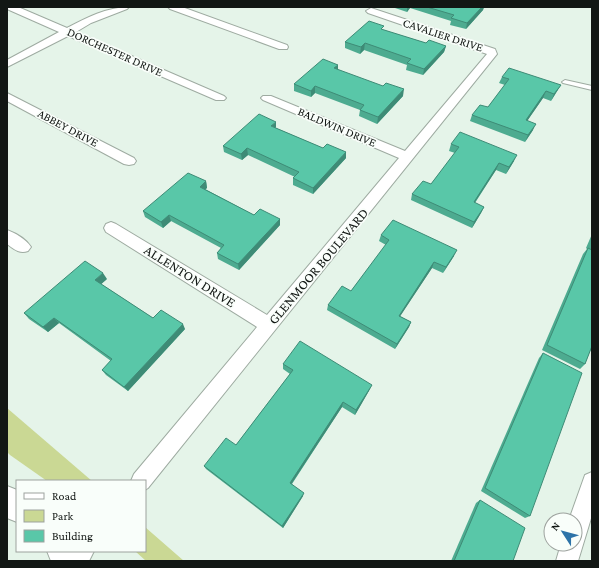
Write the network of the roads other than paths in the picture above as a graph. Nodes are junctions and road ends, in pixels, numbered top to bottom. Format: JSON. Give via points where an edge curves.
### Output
{"nodes":[{"id":1,"x":10,"y":7,"type":"edge"},
{"id":2,"x":124,"y":7,"type":"edge"},
{"id":3,"x":173,"y":7,"type":"edge"},
{"id":4,"x":371,"y":11,"type":"dead end"},
{"id":5,"x":68,"y":31,"type":"junction"},
{"id":6,"x":283,"y":47,"type":"dead end"},
{"id":7,"x":491,"y":51,"type":"joint"},
{"id":8,"x":7,"y":64,"type":"edge"},
{"id":9,"x":565,"y":82,"type":"dead end"},
{"id":10,"x":592,"y":88,"type":"edge"},
{"id":11,"x":7,"y":96,"type":"edge"},
{"id":12,"x":220,"y":98,"type":"dead end"},
{"id":13,"x":267,"y":98,"type":"dead end"},
{"id":14,"x":408,"y":157,"type":"junction"},
{"id":15,"x":129,"y":161,"type":"dead end"},
{"id":16,"x":111,"y":228,"type":"dead end"},
{"id":17,"x":7,"y":236,"type":"edge"},
{"id":18,"x":23,"y":247,"type":"dead end"},
{"id":19,"x":269,"y":325,"type":"junction"},
{"id":20,"x":142,"y":480,"type":"edge"},
{"id":21,"x":592,"y":482,"type":"edge"},
{"id":22,"x":7,"y":499,"type":"edge"},
{"id":23,"x":16,"y":508,"type":"edge"},
{"id":24,"x":582,"y":512,"type":"edge"},
{"id":25,"x":61,"y":552,"type":"edge"},
{"id":26,"x":83,"y":552,"type":"edge"},
{"id":27,"x":71,"y":561,"type":"edge"},
{"id":28,"x":75,"y":561,"type":"edge"}],
"edges":[{"from":1,"to":5,"type":"street","name":"DORCHESTER DRIVE"},
{"from":2,"to":5,"type":"street"},
{"from":3,"to":6,"type":"street"},
{"from":4,"to":7,"type":"street","name":"CAVALIER DRIVE"},
{"from":5,"to":8,"type":"street"},
{"from":5,"to":12,"type":"street","name":"DORCHESTER DRIVE"},
{"from":7,"to":14,"type":"street","name":"GLENMOOR BOULEVARD","via":[[490,58]]},
{"from":9,"to":10,"type":"lane"},
{"from":11,"to":15,"type":"street","name":"ABBEY DRIVE"},
{"from":13,"to":14,"type":"street","name":"BALDWIN DRIVE"},
{"from":14,"to":19,"type":"street","name":"GLENMOOR BOULEVARD"},
{"from":16,"to":19,"type":"street","name":"ALLENTON DRIVE"},
{"from":17,"to":18,"type":"street"},
{"from":19,"to":20,"type":"street","name":"GLENMOOR BOULEVARD"},
{"from":21,"to":24,"type":"street"},
{"from":22,"to":23,"type":"street"},
{"from":25,"to":27,"type":"street"},
{"from":26,"to":28,"type":"street"}]}
